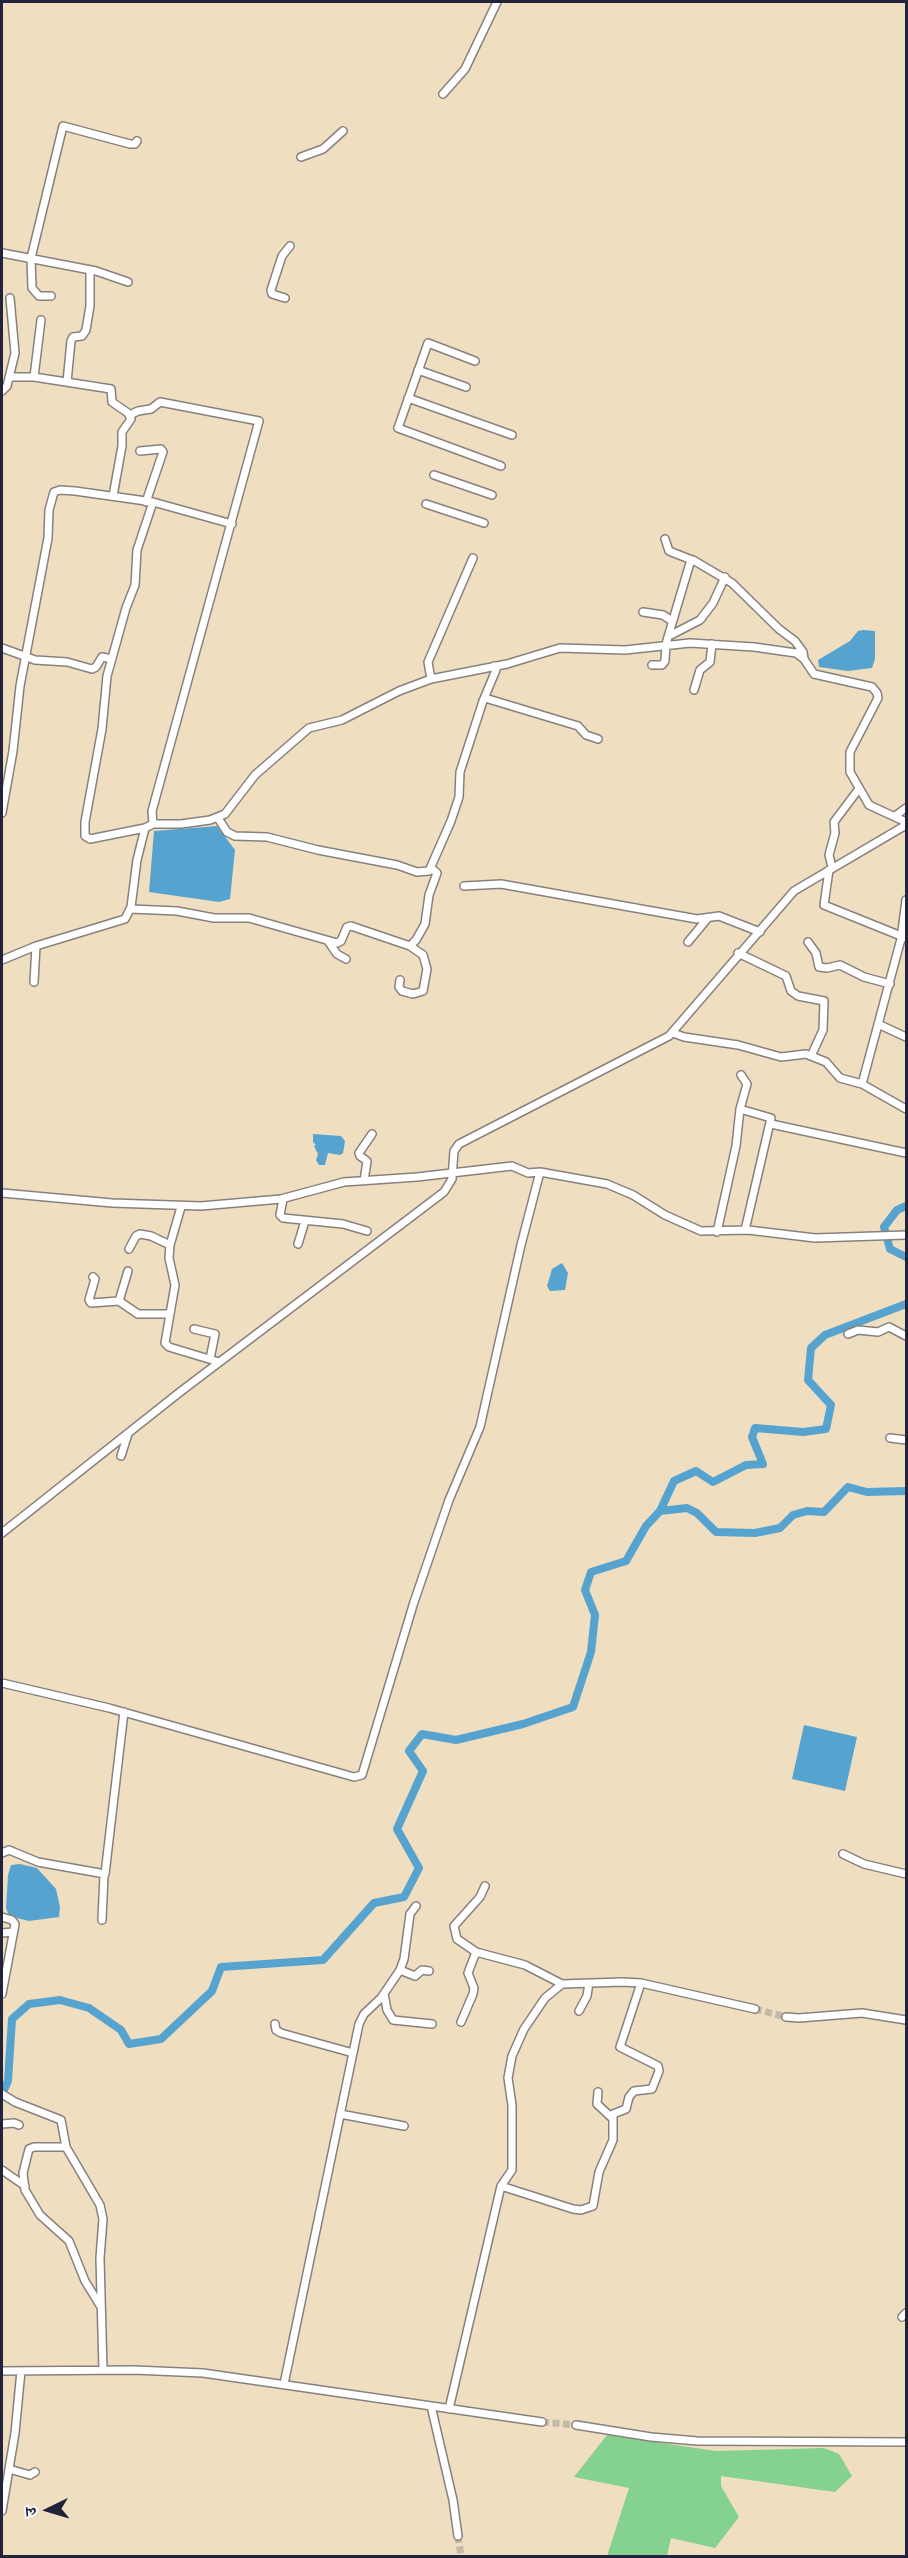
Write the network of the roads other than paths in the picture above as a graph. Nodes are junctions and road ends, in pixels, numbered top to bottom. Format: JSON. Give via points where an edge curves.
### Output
{"nodes":[{"id":1,"x":497,"y":2,"type":"edge"},
{"id":2,"x":443,"y":94,"type":"dead end"},
{"id":3,"x":343,"y":130,"type":"dead end"},
{"id":4,"x":137,"y":141,"type":"dead end"},
{"id":5,"x":301,"y":157,"type":"dead end"},
{"id":6,"x":290,"y":246,"type":"dead end"},
{"id":7,"x":2,"y":253,"type":"edge"},
{"id":8,"x":31,"y":258,"type":"junction"},
{"id":9,"x":90,"y":270,"type":"junction"},
{"id":10,"x":128,"y":282,"type":"dead end"},
{"id":11,"x":51,"y":296,"type":"dead end"},
{"id":12,"x":10,"y":298,"type":"dead end"},
{"id":13,"x":285,"y":298,"type":"dead end"},
{"id":14,"x":41,"y":320,"type":"dead end"},
{"id":15,"x":475,"y":361,"type":"dead end"},
{"id":16,"x":417,"y":370,"type":"junction"},
{"id":17,"x":9,"y":377,"type":"junction"},
{"id":18,"x":34,"y":377,"type":"junction"},
{"id":19,"x":67,"y":382,"type":"junction"},
{"id":20,"x":466,"y":387,"type":"dead end"},
{"id":21,"x":2,"y":391,"type":"edge"},
{"id":22,"x":408,"y":398,"type":"junction"},
{"id":23,"x":130,"y":415,"type":"junction"},
{"id":24,"x":512,"y":435,"type":"dead end"},
{"id":25,"x":140,"y":451,"type":"dead end"},
{"id":26,"x":501,"y":466,"type":"dead end"},
{"id":27,"x":434,"y":475,"type":"dead end"},
{"id":28,"x":492,"y":495,"type":"dead end"},
{"id":29,"x":112,"y":496,"type":"junction"},
{"id":30,"x":149,"y":502,"type":"junction"},
{"id":31,"x":426,"y":504,"type":"dead end"},
{"id":32,"x":484,"y":523,"type":"dead end"},
{"id":33,"x":232,"y":524,"type":"junction"},
{"id":34,"x":665,"y":539,"type":"dead end"},
{"id":35,"x":473,"y":558,"type":"dead end"},
{"id":36,"x":692,"y":560,"type":"junction"},
{"id":37,"x":725,"y":577,"type":"junction"},
{"id":38,"x":643,"y":612,"type":"dead end"},
{"id":39,"x":672,"y":621,"type":"junction"},
{"id":40,"x":669,"y":636,"type":"junction"},
{"id":41,"x":666,"y":644,"type":"junction"},
{"id":42,"x":712,"y":644,"type":"junction"},
{"id":43,"x":2,"y":648,"type":"edge"},
{"id":44,"x":25,"y":657,"type":"junction"},
{"id":45,"x":804,"y":658,"type":"junction"},
{"id":46,"x":112,"y":659,"type":"junction"},
{"id":47,"x":652,"y":665,"type":"dead end"},
{"id":48,"x":494,"y":666,"type":"junction"},
{"id":49,"x":431,"y":677,"type":"junction"},
{"id":50,"x":694,"y":690,"type":"dead end"},
{"id":51,"x":485,"y":698,"type":"junction"},
{"id":52,"x":598,"y":739,"type":"dead end"},
{"id":53,"x":858,"y":789,"type":"junction"},
{"id":54,"x":906,"y":808,"type":"edge"},
{"id":55,"x":2,"y":813,"type":"edge"},
{"id":56,"x":218,"y":818,"type":"junction"},
{"id":57,"x":902,"y":820,"type":"edge"},
{"id":58,"x":153,"y":824,"type":"junction"},
{"id":59,"x":145,"y":828,"type":"junction"},
{"id":60,"x":831,"y":866,"type":"junction"},
{"id":61,"x":431,"y":868,"type":"junction"},
{"id":62,"x":464,"y":886,"type":"dead end"},
{"id":63,"x":906,"y":900,"type":"edge"},
{"id":64,"x":131,"y":909,"type":"junction"},
{"id":65,"x":708,"y":918,"type":"junction"},
{"id":66,"x":757,"y":931,"type":"junction"},
{"id":67,"x":904,"y":937,"type":"edge"},
{"id":68,"x":328,"y":941,"type":"junction"},
{"id":69,"x":688,"y":942,"type":"dead end"},
{"id":70,"x":808,"y":942,"type":"dead end"},
{"id":71,"x":36,"y":946,"type":"junction"},
{"id":72,"x":410,"y":946,"type":"junction"},
{"id":73,"x":738,"y":953,"type":"junction"},
{"id":74,"x":346,"y":959,"type":"dead end"},
{"id":75,"x":2,"y":960,"type":"edge"},
{"id":76,"x":400,"y":980,"type":"dead end"},
{"id":77,"x":34,"y":982,"type":"dead end"},
{"id":78,"x":890,"y":984,"type":"junction"},
{"id":79,"x":878,"y":1024,"type":"junction"},
{"id":80,"x":673,"y":1033,"type":"junction"},
{"id":81,"x":906,"y":1037,"type":"edge"},
{"id":82,"x":811,"y":1056,"type":"junction"},
{"id":83,"x":741,"y":1075,"type":"dead end"},
{"id":84,"x":862,"y":1084,"type":"junction"},
{"id":85,"x":906,"y":1109,"type":"edge"},
{"id":86,"x":740,"y":1110,"type":"junction"},
{"id":87,"x":771,"y":1124,"type":"junction"},
{"id":88,"x":372,"y":1134,"type":"dead end"},
{"id":89,"x":906,"y":1153,"type":"edge"},
{"id":90,"x":540,"y":1172,"type":"junction"},
{"id":91,"x":451,"y":1173,"type":"junction"},
{"id":92,"x":364,"y":1181,"type":"junction"},
{"id":93,"x":2,"y":1193,"type":"edge"},
{"id":94,"x":283,"y":1199,"type":"junction"},
{"id":95,"x":181,"y":1206,"type":"junction"},
{"id":96,"x":305,"y":1221,"type":"junction"},
{"id":97,"x":745,"y":1230,"type":"junction"},
{"id":98,"x":367,"y":1231,"type":"dead end"},
{"id":99,"x":717,"y":1232,"type":"junction"},
{"id":100,"x":904,"y":1235,"type":"edge"},
{"id":101,"x":298,"y":1244,"type":"dead end"},
{"id":102,"x":170,"y":1245,"type":"junction"},
{"id":103,"x":129,"y":1249,"type":"dead end"},
{"id":104,"x":128,"y":1271,"type":"dead end"},
{"id":105,"x":93,"y":1277,"type":"dead end"},
{"id":106,"x":119,"y":1301,"type":"junction"},
{"id":107,"x":168,"y":1314,"type":"junction"},
{"id":108,"x":194,"y":1329,"type":"dead end"},
{"id":109,"x":848,"y":1334,"type":"dead end"},
{"id":110,"x":906,"y":1336,"type":"edge"},
{"id":111,"x":215,"y":1360,"type":"junction"},
{"id":112,"x":128,"y":1434,"type":"junction"},
{"id":113,"x":890,"y":1438,"type":"dead end"},
{"id":114,"x":906,"y":1440,"type":"edge"},
{"id":115,"x":121,"y":1456,"type":"dead end"},
{"id":116,"x":2,"y":1533,"type":"edge"},
{"id":117,"x":2,"y":1683,"type":"edge"},
{"id":118,"x":124,"y":1712,"type":"junction"},
{"id":119,"x":2,"y":1853,"type":"edge"},
{"id":120,"x":843,"y":1854,"type":"dead end"},
{"id":121,"x":906,"y":1874,"type":"edge"},
{"id":122,"x":104,"y":1875,"type":"junction"},
{"id":123,"x":485,"y":1886,"type":"dead end"},
{"id":124,"x":416,"y":1906,"type":"dead end"},
{"id":125,"x":2,"y":1917,"type":"edge"},
{"id":126,"x":102,"y":1920,"type":"dead end"},
{"id":127,"x":14,"y":1932,"type":"junction"},
{"id":128,"x":2,"y":1933,"type":"edge"},
{"id":129,"x":476,"y":1952,"type":"junction"},
{"id":130,"x":429,"y":1971,"type":"dead end"},
{"id":131,"x":396,"y":1975,"type":"junction"},
{"id":132,"x":590,"y":1983,"type":"junction"},
{"id":133,"x":641,"y":1983,"type":"junction"},
{"id":134,"x":562,"y":1984,"type":"junction"},
{"id":135,"x":2,"y":1994,"type":"edge"},
{"id":136,"x":384,"y":1994,"type":"junction"},
{"id":137,"x":755,"y":2009,"type":"tunnel mouth"},
{"id":138,"x":579,"y":2011,"type":"dead end"},
{"id":139,"x":786,"y":2017,"type":"tunnel mouth"},
{"id":140,"x":906,"y":2020,"type":"edge"},
{"id":141,"x":461,"y":2022,"type":"dead end"},
{"id":142,"x":275,"y":2024,"type":"dead end"},
{"id":143,"x":432,"y":2024,"type":"dead end"},
{"id":144,"x":353,"y":2053,"type":"junction"},
{"id":145,"x":598,"y":2092,"type":"dead end"},
{"id":146,"x":4,"y":2096,"type":"edge"},
{"id":147,"x":340,"y":2114,"type":"junction"},
{"id":148,"x":612,"y":2118,"type":"junction"},
{"id":149,"x":2,"y":2124,"type":"edge"},
{"id":150,"x":19,"y":2125,"type":"dead end"},
{"id":151,"x":404,"y":2126,"type":"dead end"},
{"id":152,"x":66,"y":2147,"type":"junction"},
{"id":153,"x":2,"y":2170,"type":"edge"},
{"id":154,"x":25,"y":2186,"type":"junction"},
{"id":155,"x":501,"y":2186,"type":"junction"},
{"id":156,"x":101,"y":2307,"type":"junction"},
{"id":157,"x":103,"y":2370,"type":"junction"},
{"id":158,"x":2,"y":2371,"type":"edge"},
{"id":159,"x":21,"y":2371,"type":"junction"},
{"id":160,"x":284,"y":2385,"type":"junction"},
{"id":161,"x":431,"y":2406,"type":"junction"},
{"id":162,"x":449,"y":2409,"type":"junction"},
{"id":163,"x":542,"y":2422,"type":"tunnel mouth"},
{"id":164,"x":576,"y":2426,"type":"tunnel mouth"},
{"id":165,"x":906,"y":2442,"type":"edge"},
{"id":166,"x":9,"y":2469,"type":"junction"},
{"id":167,"x":35,"y":2472,"type":"dead end"},
{"id":168,"x":2,"y":2511,"type":"edge"},
{"id":169,"x":458,"y":2536,"type":"tunnel mouth"}],
"edges":[{"from":1,"to":2,"type":"street","via":[[465,69]]},
{"from":3,"to":5,"type":"street","via":[[322,148]]},
{"from":4,"to":8,"type":"street","via":[[130,144],[63,126]]},
{"from":6,"to":13,"type":"street","via":[[282,256],[271,290]]},
{"from":7,"to":8,"type":"street"},
{"from":8,"to":9,"type":"street"},
{"from":8,"to":11,"type":"street","via":[[32,288],[39,296]]},
{"from":9,"to":10,"type":"street"},
{"from":9,"to":19,"type":"street","via":[[86,330],[71,341]]},
{"from":12,"to":17,"type":"street","via":[[15,353]]},
{"from":14,"to":18,"type":"street"},
{"from":15,"to":16,"type":"street","via":[[428,343]]},
{"from":16,"to":20,"type":"street"},
{"from":16,"to":22,"type":"street"},
{"from":17,"to":18,"type":"street"},
{"from":17,"to":21,"type":"street"},
{"from":18,"to":19,"type":"street"},
{"from":19,"to":23,"type":"street","via":[[110,388],[112,402]]},
{"from":22,"to":24,"type":"street"},
{"from":22,"to":26,"type":"street","via":[[398,428]]},
{"from":23,"to":29,"type":"street","via":[[130,423],[122,432]]},
{"from":23,"to":33,"type":"street","via":[[160,402],[260,421]]},
{"from":25,"to":30,"type":"street","via":[[164,452]]},
{"from":27,"to":28,"type":"street"},
{"from":29,"to":30,"type":"street"},
{"from":29,"to":44,"type":"street","via":[[60,490],[52,494],[48,538]]},
{"from":30,"to":33,"type":"street"},
{"from":30,"to":46,"type":"street","via":[[137,550],[136,579]]},
{"from":31,"to":32,"type":"street"},
{"from":33,"to":58,"type":"street","via":[[152,811]]},
{"from":34,"to":36,"type":"street","via":[[669,551]]},
{"from":35,"to":49,"type":"street","via":[[428,662]]},
{"from":36,"to":37,"type":"street"},
{"from":36,"to":39,"type":"street"},
{"from":37,"to":40,"type":"street","via":[[700,620]]},
{"from":37,"to":45,"type":"street","via":[[795,641]]},
{"from":38,"to":39,"type":"street","via":[[663,615]]},
{"from":39,"to":40,"type":"street"},
{"from":40,"to":41,"type":"street"},
{"from":41,"to":42,"type":"street"},
{"from":41,"to":47,"type":"street","via":[[664,664]]},
{"from":41,"to":48,"type":"street","via":[[625,650],[560,648]]},
{"from":42,"to":45,"type":"street","via":[[790,651]]},
{"from":42,"to":50,"type":"street","via":[[710,662],[700,670]]},
{"from":43,"to":44,"type":"street"},
{"from":44,"to":46,"type":"street","via":[[92,669],[102,657]]},
{"from":44,"to":55,"type":"street"},
{"from":45,"to":53,"type":"street","via":[[814,674],[867,685],[878,693],[849,759]]},
{"from":46,"to":59,"type":"street","via":[[85,836],[90,839]]},
{"from":48,"to":49,"type":"street"},
{"from":48,"to":51,"type":"street"},
{"from":49,"to":56,"type":"street","via":[[342,720],[309,728],[255,776]]},
{"from":51,"to":52,"type":"street","via":[[578,726],[586,735]]},
{"from":51,"to":61,"type":"street","via":[[460,772],[454,813]]},
{"from":53,"to":57,"type":"street","via":[[869,805]]},
{"from":53,"to":60,"type":"street","via":[[834,822]]},
{"from":54,"to":57,"type":"street"},
{"from":56,"to":58,"type":"street"},
{"from":56,"to":61,"type":"street","via":[[227,832],[235,836],[274,838],[417,872]]},
{"from":57,"to":60,"type":"street"},
{"from":58,"to":59,"type":"street"},
{"from":59,"to":64,"type":"street"},
{"from":60,"to":66,"type":"street","via":[[794,891]]},
{"from":60,"to":67,"type":"street","via":[[824,905]]},
{"from":61,"to":72,"type":"street","via":[[437,873],[425,924]]},
{"from":62,"to":65,"type":"street","via":[[501,884]]},
{"from":63,"to":67,"type":"street"},
{"from":64,"to":68,"type":"street","via":[[249,918]]},
{"from":64,"to":71,"type":"street","via":[[128,917],[119,922]]},
{"from":65,"to":66,"type":"street","via":[[725,918]]},
{"from":65,"to":69,"type":"street"},
{"from":66,"to":73,"type":"street"},
{"from":67,"to":78,"type":"street"},
{"from":68,"to":72,"type":"street","via":[[340,943],[351,926]]},
{"from":68,"to":74,"type":"street"},
{"from":70,"to":78,"type":"street","via":[[819,967],[840,965]]},
{"from":71,"to":75,"type":"street"},
{"from":71,"to":77,"type":"street"},
{"from":72,"to":76,"type":"street","via":[[425,958],[425,987],[421,993],[408,993],[400,989]]},
{"from":73,"to":80,"type":"street"},
{"from":73,"to":82,"type":"street","via":[[786,976],[798,996],[824,1001],[823,1030]]},
{"from":78,"to":79,"type":"street"},
{"from":79,"to":81,"type":"street"},
{"from":79,"to":84,"type":"street"},
{"from":80,"to":82,"type":"street","via":[[781,1057]]},
{"from":80,"to":91,"type":"street","via":[[459,1144]]},
{"from":82,"to":84,"type":"street","via":[[831,1066],[840,1078]]},
{"from":83,"to":86,"type":"street","via":[[747,1084]]},
{"from":84,"to":85,"type":"street"},
{"from":86,"to":87,"type":"street","via":[[770,1116]]},
{"from":86,"to":99,"type":"street"},
{"from":87,"to":89,"type":"street"},
{"from":87,"to":97,"type":"street"},
{"from":88,"to":92,"type":"street","via":[[359,1153],[367,1161]]},
{"from":90,"to":91,"type":"street","via":[[528,1173],[507,1166]]},
{"from":90,"to":99,"type":"street","via":[[607,1184],[693,1229]]},
{"from":90,"to":118,"type":"street","via":[[480,1427],[449,1500],[414,1602],[362,1775],[354,1777]]},
{"from":91,"to":92,"type":"street"},
{"from":91,"to":111,"type":"street","via":[[451,1183],[444,1192]]},
{"from":92,"to":94,"type":"street","via":[[333,1184]]},
{"from":93,"to":95,"type":"street"},
{"from":94,"to":95,"type":"street"},
{"from":94,"to":96,"type":"street","via":[[280,1216]]},
{"from":95,"to":102,"type":"street"},
{"from":96,"to":98,"type":"street","via":[[343,1224]]},
{"from":96,"to":101,"type":"street"},
{"from":97,"to":99,"type":"street"},
{"from":97,"to":100,"type":"street","via":[[815,1238]]},
{"from":102,"to":103,"type":"street","via":[[140,1234]]},
{"from":102,"to":107,"type":"street","via":[[175,1285]]},
{"from":104,"to":106,"type":"street"},
{"from":105,"to":106,"type":"street","via":[[91,1303]]},
{"from":106,"to":107,"type":"street","via":[[138,1314]]},
{"from":107,"to":111,"type":"street","via":[[166,1345]]},
{"from":108,"to":111,"type":"street","via":[[215,1334]]},
{"from":109,"to":110,"type":"street","via":[[858,1330],[878,1332],[889,1327]]},
{"from":111,"to":112,"type":"street"},
{"from":112,"to":115,"type":"street"},
{"from":112,"to":116,"type":"street"},
{"from":113,"to":114,"type":"street"},
{"from":117,"to":118,"type":"street"},
{"from":118,"to":122,"type":"street"},
{"from":119,"to":122,"type":"street","via":[[9,1850],[38,1862]]},
{"from":120,"to":121,"type":"street","via":[[864,1864]]},
{"from":122,"to":126,"type":"street"},
{"from":123,"to":129,"type":"street","via":[[454,1926],[457,1939]]},
{"from":124,"to":131,"type":"street","via":[[410,1914],[405,1959]]},
{"from":125,"to":127,"type":"street","via":[[13,1921]]},
{"from":127,"to":128,"type":"street"},
{"from":127,"to":135,"type":"street"},
{"from":129,"to":134,"type":"street","via":[[525,1965]]},
{"from":129,"to":141,"type":"street","via":[[468,1973],[474,1988]]},
{"from":130,"to":131,"type":"street","via":[[422,1970],[415,1976]]},
{"from":131,"to":136,"type":"street"},
{"from":132,"to":133,"type":"street"},
{"from":132,"to":134,"type":"street"},
{"from":132,"to":138,"type":"street"},
{"from":133,"to":137,"type":"street"},
{"from":133,"to":148,"type":"street","via":[[620,2047],[658,2066],[659,2071],[652,2089],[634,2091],[628,2107]]},
{"from":134,"to":155,"type":"street","via":[[545,1998],[516,2044],[508,2078],[512,2170]]},
{"from":136,"to":143,"type":"street","via":[[393,2020]]},
{"from":136,"to":144,"type":"street","via":[[361,2018]]},
{"from":139,"to":140,"type":"street","via":[[862,2013]]},
{"from":142,"to":144,"type":"street","via":[[280,2033]]},
{"from":144,"to":147,"type":"street"},
{"from":145,"to":148,"type":"street","via":[[597,2104]]},
{"from":146,"to":152,"type":"street","via":[[61,2120]]},
{"from":147,"to":151,"type":"street"},
{"from":147,"to":160,"type":"street"},
{"from":148,"to":155,"type":"street","via":[[613,2140],[599,2172],[594,2204],[589,2208],[573,2208]]},
{"from":149,"to":150,"type":"street"},
{"from":152,"to":154,"type":"street","via":[[29,2149],[23,2173]]},
{"from":152,"to":156,"type":"street","via":[[102,2212]]},
{"from":153,"to":154,"type":"street"},
{"from":154,"to":156,"type":"street","via":[[40,2215],[69,2241],[85,2281]]},
{"from":155,"to":162,"type":"street"},
{"from":156,"to":157,"type":"street"},
{"from":157,"to":159,"type":"street"},
{"from":157,"to":160,"type":"street","via":[[203,2373]]},
{"from":158,"to":159,"type":"street"},
{"from":159,"to":166,"type":"street"},
{"from":160,"to":161,"type":"street"},
{"from":161,"to":162,"type":"street"},
{"from":161,"to":169,"type":"street"},
{"from":162,"to":163,"type":"street"},
{"from":164,"to":165,"type":"street","via":[[697,2441]]},
{"from":166,"to":167,"type":"street","via":[[30,2475]]},
{"from":166,"to":168,"type":"street"}]}
